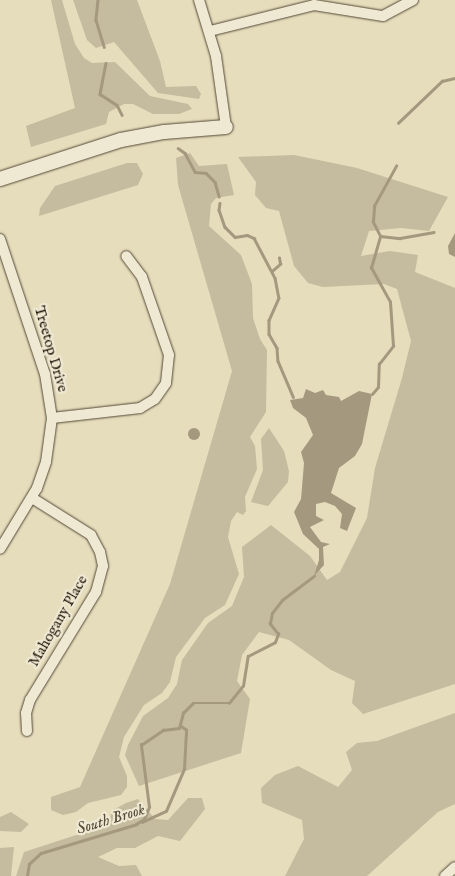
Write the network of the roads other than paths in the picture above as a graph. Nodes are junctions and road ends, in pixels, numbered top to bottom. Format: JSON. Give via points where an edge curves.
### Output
{"nodes":[{"id":1,"x":199,"y":0,"type":"edge"},
{"id":2,"x":413,"y":0,"type":"edge"},
{"id":3,"x":210,"y":31,"type":"junction"},
{"id":4,"x":226,"y":127,"type":"joint"},
{"id":5,"x":0,"y":179,"type":"edge"},
{"id":6,"x":0,"y":239,"type":"edge"},
{"id":7,"x":126,"y":256,"type":"dead end"},
{"id":8,"x":52,"y":418,"type":"junction"},
{"id":9,"x":32,"y":498,"type":"junction"},
{"id":10,"x":0,"y":549,"type":"edge"},
{"id":11,"x":28,"y":731,"type":"dead end"},
{"id":12,"x":455,"y":867,"type":"edge"},
{"id":13,"x":445,"y":876,"type":"edge"}],
"edges":[{"from":1,"to":3,"type":"street"},
{"from":2,"to":3,"type":"street","via":[[383,16],[314,5]]},
{"from":3,"to":4,"type":"street"},
{"from":4,"to":5,"type":"main road","via":[[164,132],[121,140]]},
{"from":6,"to":8,"type":"street","name":"Treetop Drive","via":[[45,374]]},
{"from":7,"to":8,"type":"street","via":[[142,277],[169,355],[166,383],[154,400],[140,408]]},
{"from":8,"to":9,"type":"street","name":"Treetop Drive","via":[[46,462]]},
{"from":9,"to":10,"type":"street","name":"Treetop Drive"},
{"from":9,"to":11,"type":"street","name":"Mahogany Place","via":[[91,535],[103,566],[96,592],[30,700],[26,713]]},
{"from":12,"to":13,"type":"street"}]}
